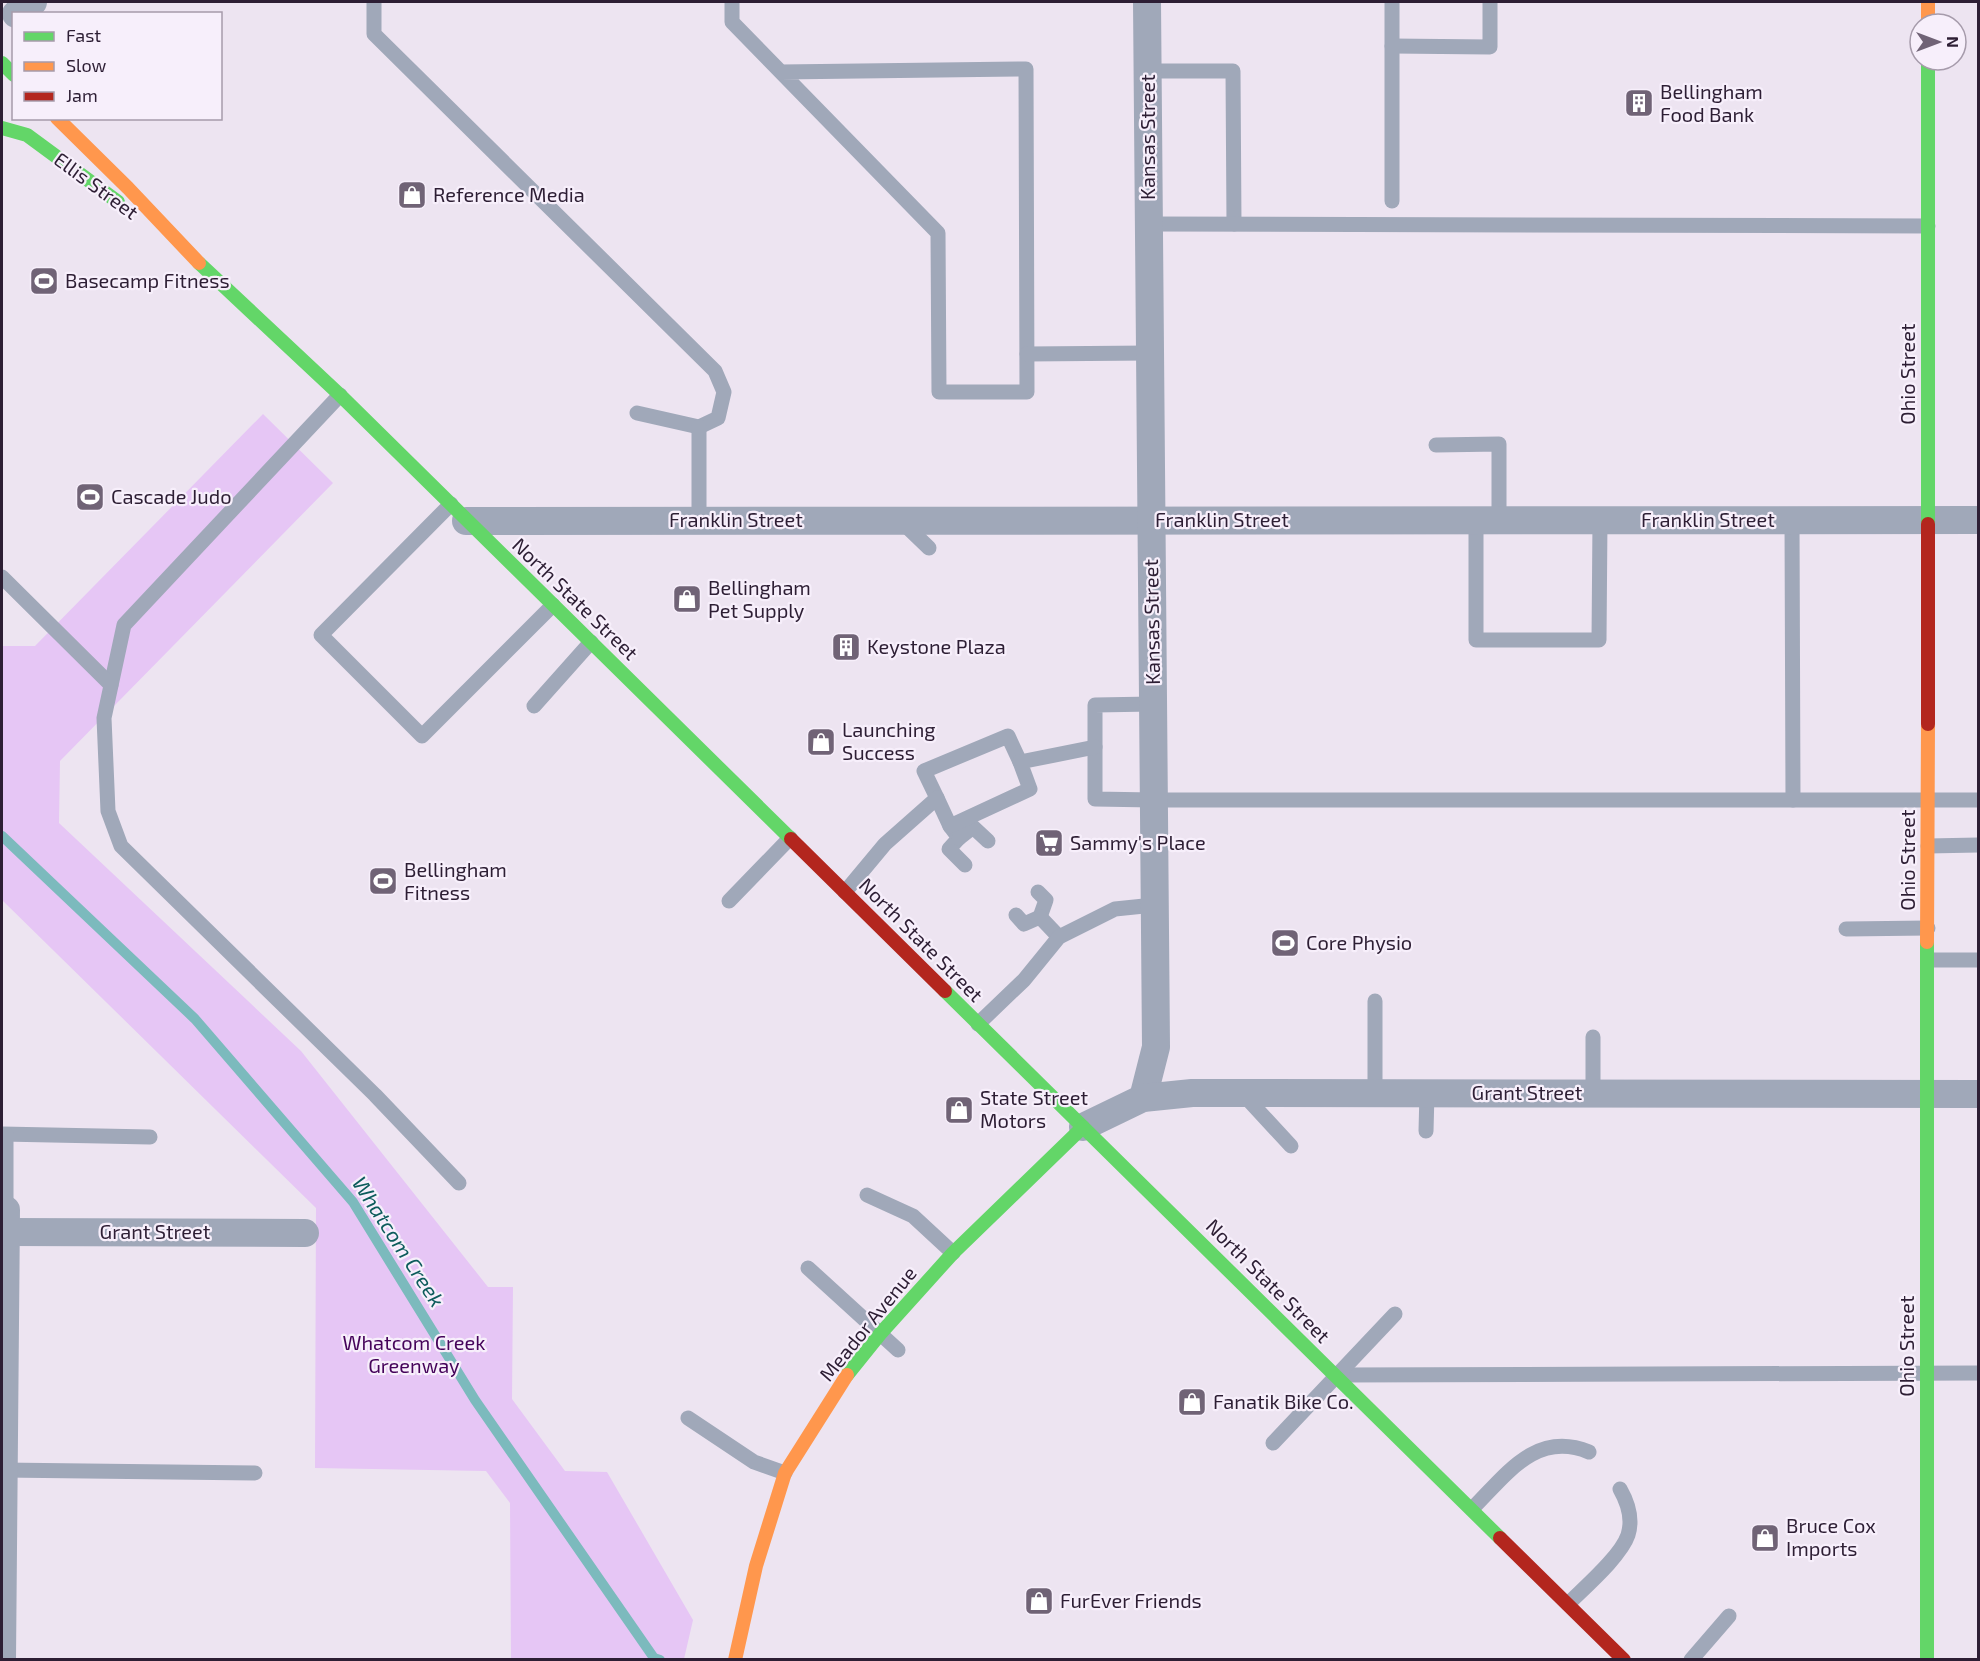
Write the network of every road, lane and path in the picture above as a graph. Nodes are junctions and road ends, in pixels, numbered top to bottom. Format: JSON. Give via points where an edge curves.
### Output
{"nodes":[{"id":1,"x":33,"y":2,"type":"edge"},
{"id":2,"x":374,"y":2,"type":"edge"},
{"id":3,"x":732,"y":2,"type":"edge"},
{"id":4,"x":1147,"y":2,"type":"edge"},
{"id":5,"x":1392,"y":2,"type":"edge"},
{"id":6,"x":1490,"y":2,"type":"edge"},
{"id":7,"x":18,"y":12,"type":"edge"},
{"id":8,"x":1392,"y":46,"type":"junction"},
{"id":9,"x":1148,"y":71,"type":"junction"},
{"id":10,"x":780,"y":72,"type":"junction"},
{"id":11,"x":1928,"y":72,"type":"edge"},
{"id":12,"x":59,"y":120,"type":"edge"},
{"id":13,"x":2,"y":128,"type":"edge"},
{"id":14,"x":1392,"y":201,"type":"dead end"},
{"id":15,"x":1149,"y":224,"type":"junction"},
{"id":16,"x":1234,"y":224,"type":"junction"},
{"id":17,"x":1928,"y":226,"type":"junction"},
{"id":18,"x":187,"y":252,"type":"junction"},
{"id":19,"x":1150,"y":353,"type":"junction"},
{"id":20,"x":1027,"y":354,"type":"junction"},
{"id":21,"x":340,"y":395,"type":"junction"},
{"id":22,"x":637,"y":413,"type":"dead end"},
{"id":23,"x":699,"y":428,"type":"junction"},
{"id":24,"x":1436,"y":445,"type":"dead end"},
{"id":25,"x":459,"y":512,"type":"junction"},
{"id":26,"x":699,"y":520,"type":"junction"},
{"id":27,"x":1151,"y":520,"type":"junction"},
{"id":28,"x":1600,"y":520,"type":"junction"},
{"id":29,"x":1792,"y":520,"type":"junction"},
{"id":30,"x":1928,"y":520,"type":"junction"},
{"id":31,"x":1978,"y":520,"type":"edge"},
{"id":32,"x":901,"y":521,"type":"junction"},
{"id":33,"x":1487,"y":521,"type":"junction"},
{"id":34,"x":929,"y":548,"type":"dead end"},
{"id":35,"x":2,"y":577,"type":"edge"},
{"id":36,"x":553,"y":605,"type":"junction"},
{"id":37,"x":591,"y":642,"type":"junction"},
{"id":38,"x":111,"y":685,"type":"junction"},
{"id":39,"x":1153,"y":704,"type":"junction"},
{"id":40,"x":534,"y":706,"type":"dead end"},
{"id":41,"x":1095,"y":747,"type":"junction"},
{"id":42,"x":1020,"y":762,"type":"junction"},
{"id":43,"x":937,"y":798,"type":"junction"},
{"id":44,"x":1153,"y":800,"type":"junction"},
{"id":45,"x":1793,"y":800,"type":"junction"},
{"id":46,"x":1928,"y":800,"type":"junction"},
{"id":47,"x":1978,"y":800,"type":"edge"},
{"id":48,"x":954,"y":832,"type":"junction"},
{"id":49,"x":790,"y":838,"type":"junction"},
{"id":50,"x":988,"y":841,"type":"dead end"},
{"id":51,"x":1978,"y":845,"type":"edge"},
{"id":52,"x":1928,"y":846,"type":"junction"},
{"id":53,"x":965,"y":865,"type":"dead end"},
{"id":54,"x":845,"y":892,"type":"junction"},
{"id":55,"x":1038,"y":892,"type":"dead end"},
{"id":56,"x":729,"y":901,"type":"dead end"},
{"id":57,"x":1155,"y":905,"type":"junction"},
{"id":58,"x":1016,"y":915,"type":"dead end"},
{"id":59,"x":1040,"y":916,"type":"junction"},
{"id":60,"x":1928,"y":928,"type":"junction"},
{"id":61,"x":1846,"y":929,"type":"dead end"},
{"id":62,"x":1059,"y":937,"type":"junction"},
{"id":63,"x":1928,"y":960,"type":"junction"},
{"id":64,"x":1978,"y":960,"type":"edge"},
{"id":65,"x":1375,"y":1001,"type":"dead end"},
{"id":66,"x":978,"y":1024,"type":"junction"},
{"id":67,"x":1593,"y":1037,"type":"dead end"},
{"id":68,"x":1242,"y":1093,"type":"junction"},
{"id":69,"x":1427,"y":1093,"type":"junction"},
{"id":70,"x":1375,"y":1094,"type":"junction"},
{"id":71,"x":1593,"y":1094,"type":"junction"},
{"id":72,"x":1928,"y":1094,"type":"junction"},
{"id":73,"x":1978,"y":1094,"type":"edge"},
{"id":74,"x":1143,"y":1098,"type":"junction"},
{"id":75,"x":1083,"y":1127,"type":"junction"},
{"id":76,"x":1426,"y":1131,"type":"dead end"},
{"id":77,"x":4,"y":1135,"type":"edge"},
{"id":78,"x":150,"y":1137,"type":"dead end"},
{"id":79,"x":1291,"y":1146,"type":"dead end"},
{"id":80,"x":459,"y":1183,"type":"dead end"},
{"id":81,"x":867,"y":1195,"type":"dead end"},
{"id":82,"x":4,"y":1218,"type":"edge"},
{"id":83,"x":305,"y":1233,"type":"dead end"},
{"id":84,"x":953,"y":1253,"type":"junction"},
{"id":85,"x":808,"y":1268,"type":"dead end"},
{"id":86,"x":1395,"y":1314,"type":"dead end"},
{"id":87,"x":880,"y":1334,"type":"junction"},
{"id":88,"x":898,"y":1350,"type":"dead end"},
{"id":89,"x":1927,"y":1373,"type":"junction"},
{"id":90,"x":1978,"y":1373,"type":"edge"},
{"id":91,"x":1336,"y":1375,"type":"junction"},
{"id":92,"x":688,"y":1418,"type":"dead end"},
{"id":93,"x":1273,"y":1443,"type":"dead end"},
{"id":94,"x":1589,"y":1452,"type":"dead end"},
{"id":95,"x":3,"y":1470,"type":"edge"},
{"id":96,"x":255,"y":1473,"type":"dead end"},
{"id":97,"x":785,"y":1473,"type":"junction"},
{"id":98,"x":1620,"y":1489,"type":"dead end"},
{"id":99,"x":1472,"y":1509,"type":"junction"},
{"id":100,"x":1568,"y":1604,"type":"junction"},
{"id":101,"x":1729,"y":1616,"type":"dead end"},
{"id":102,"x":2,"y":1659,"type":"edge"},
{"id":103,"x":735,"y":1659,"type":"edge"},
{"id":104,"x":1624,"y":1659,"type":"edge"},
{"id":105,"x":1691,"y":1659,"type":"edge"},
{"id":106,"x":1927,"y":1659,"type":"edge"}],
"edges":[{"from":1,"to":7,"type":"street"},
{"from":2,"to":23,"type":"lane","via":[[374,34],[715,371],[724,392],[718,418]]},
{"from":3,"to":10,"type":"lane","via":[[732,22]]},
{"from":4,"to":9,"type":"street","name":"Kansas Street"},
{"from":5,"to":8,"type":"lane"},
{"from":6,"to":8,"type":"lane","via":[[1490,47]]},
{"from":8,"to":14,"type":"lane"},
{"from":9,"to":15,"type":"street","name":"Kansas Street"},
{"from":9,"to":16,"type":"lane","via":[[1233,71]]},
{"from":10,"to":20,"type":"lane","via":[[938,233],[939,392],[1027,392]]},
{"from":10,"to":20,"type":"lane","via":[[1026,69]]},
{"from":11,"to":17,"type":"main road","name":"Ohio Street"},
{"from":12,"to":18,"type":"main road"},
{"from":13,"to":18,"type":"main road","name":"Ellis Street","via":[[27,135]]},
{"from":15,"to":16,"type":"lane"},
{"from":15,"to":19,"type":"street","name":"Kansas Street"},
{"from":16,"to":17,"type":"lane"},
{"from":17,"to":30,"type":"main road","name":"Ohio Street"},
{"from":18,"to":21,"type":"main road","name":"North State Street"},
{"from":19,"to":20,"type":"lane"},
{"from":19,"to":27,"type":"street","name":"Kansas Street"},
{"from":21,"to":25,"type":"main road","name":"North State Street"},
{"from":21,"to":38,"type":"lane","via":[[124,625]]},
{"from":22,"to":23,"type":"lane"},
{"from":23,"to":26,"type":"lane"},
{"from":24,"to":33,"type":"lane","via":[[1498,444]]},
{"from":25,"to":26,"type":"street","name":"Franklin Street"},
{"from":25,"to":36,"type":"main road","name":"North State Street"},
{"from":25,"to":36,"type":"lane","via":[[321,635],[422,736]]},
{"from":26,"to":32,"type":"street","name":"Franklin Street"},
{"from":27,"to":32,"type":"street","name":"Franklin Street"},
{"from":27,"to":33,"type":"street","name":"Franklin Street"},
{"from":27,"to":39,"type":"street","name":"Kansas Street"},
{"from":28,"to":29,"type":"street","name":"Franklin Street"},
{"from":28,"to":33,"type":"street","name":"Franklin Street"},
{"from":28,"to":33,"type":"lane","via":[[1599,640],[1476,640]]},
{"from":29,"to":30,"type":"street","name":"Franklin Street"},
{"from":29,"to":45,"type":"lane"},
{"from":30,"to":31,"type":"street","name":"Franklin Street"},
{"from":30,"to":46,"type":"main road","name":"Ohio Street"},
{"from":32,"to":34,"type":"lane"},
{"from":35,"to":38,"type":"lane"},
{"from":36,"to":37,"type":"main road","name":"North State Street"},
{"from":37,"to":40,"type":"lane"},
{"from":37,"to":49,"type":"main road","name":"North State Street"},
{"from":38,"to":80,"type":"lane","via":[[104,718],[108,812],[121,846],[375,1095]]},
{"from":39,"to":41,"type":"lane","via":[[1095,705]]},
{"from":39,"to":44,"type":"street","name":"Kansas Street"},
{"from":41,"to":42,"type":"lane"},
{"from":41,"to":44,"type":"lane","via":[[1095,799]]},
{"from":42,"to":43,"type":"lane","via":[[1008,736],[924,771]]},
{"from":42,"to":48,"type":"lane","via":[[1030,789]]},
{"from":43,"to":48,"type":"lane"},
{"from":43,"to":54,"type":"lane","via":[[885,844]]},
{"from":44,"to":45,"type":"lane"},
{"from":44,"to":57,"type":"street","name":"Kansas Street"},
{"from":45,"to":46,"type":"lane"},
{"from":46,"to":47,"type":"lane"},
{"from":46,"to":52,"type":"main road","name":"Ohio Street"},
{"from":48,"to":50,"type":"lane","via":[[974,827]]},
{"from":48,"to":53,"type":"lane","via":[[949,849]]},
{"from":49,"to":54,"type":"main road","name":"North State Street"},
{"from":49,"to":56,"type":"lane"},
{"from":51,"to":52,"type":"lane"},
{"from":52,"to":60,"type":"main road","name":"Ohio Street"},
{"from":54,"to":66,"type":"main road","name":"North State Street"},
{"from":55,"to":59,"type":"lane","via":[[1046,900]]},
{"from":57,"to":62,"type":"lane","via":[[1115,909]]},
{"from":57,"to":74,"type":"street","name":"Kansas Street","via":[[1156,1047]]},
{"from":58,"to":59,"type":"lane","via":[[1024,924]]},
{"from":59,"to":62,"type":"lane"},
{"from":60,"to":61,"type":"lane"},
{"from":60,"to":63,"type":"main road","name":"Ohio Street"},
{"from":62,"to":66,"type":"lane","via":[[1024,981]]},
{"from":63,"to":64,"type":"lane"},
{"from":63,"to":72,"type":"main road","name":"Ohio Street"},
{"from":65,"to":70,"type":"lane"},
{"from":66,"to":75,"type":"main road","name":"North State Street"},
{"from":67,"to":71,"type":"lane"},
{"from":68,"to":70,"type":"street","name":"Grant Street"},
{"from":68,"to":74,"type":"street","name":"Grant Street"},
{"from":68,"to":79,"type":"lane"},
{"from":69,"to":70,"type":"street","name":"Grant Street"},
{"from":69,"to":71,"type":"street","name":"Grant Street"},
{"from":69,"to":76,"type":"lane"},
{"from":71,"to":72,"type":"street","name":"Grant Street"},
{"from":72,"to":73,"type":"street","name":"Grant Street"},
{"from":72,"to":89,"type":"main road","name":"Ohio Street"},
{"from":74,"to":75,"type":"street","name":"Grant Street"},
{"from":75,"to":84,"type":"main road","name":"Meador Avenue"},
{"from":75,"to":91,"type":"main road","name":"North State Street"},
{"from":77,"to":78,"type":"lane"},
{"from":77,"to":82,"type":"lane"},
{"from":81,"to":84,"type":"lane","via":[[913,1216]]},
{"from":82,"to":83,"type":"street","name":"Grant Street"},
{"from":82,"to":95,"type":"street"},
{"from":84,"to":87,"type":"main road","name":"Meador Avenue"},
{"from":85,"to":87,"type":"lane"},
{"from":86,"to":91,"type":"lane"},
{"from":87,"to":88,"type":"lane"},
{"from":87,"to":97,"type":"main road","name":"Meador Avenue","via":[[849,1371]]},
{"from":89,"to":90,"type":"lane"},
{"from":89,"to":91,"type":"lane"},
{"from":89,"to":106,"type":"main road","name":"Ohio Street"},
{"from":91,"to":93,"type":"lane"},
{"from":91,"to":99,"type":"main road","name":"North State Street"},
{"from":92,"to":97,"type":"lane","via":[[754,1462]]},
{"from":94,"to":99,"type":"lane","via":[[1560,1445],[1532,1453]]},
{"from":95,"to":96,"type":"lane"},
{"from":95,"to":102,"type":"street"},
{"from":97,"to":103,"type":"main road","name":"Meador Avenue","via":[[756,1566]]},
{"from":98,"to":100,"type":"lane","via":[[1628,1504],[1628,1536]]},
{"from":99,"to":100,"type":"main road","name":"North State Street"},
{"from":100,"to":104,"type":"main road","name":"North State Street"},
{"from":101,"to":105,"type":"lane"}]}
